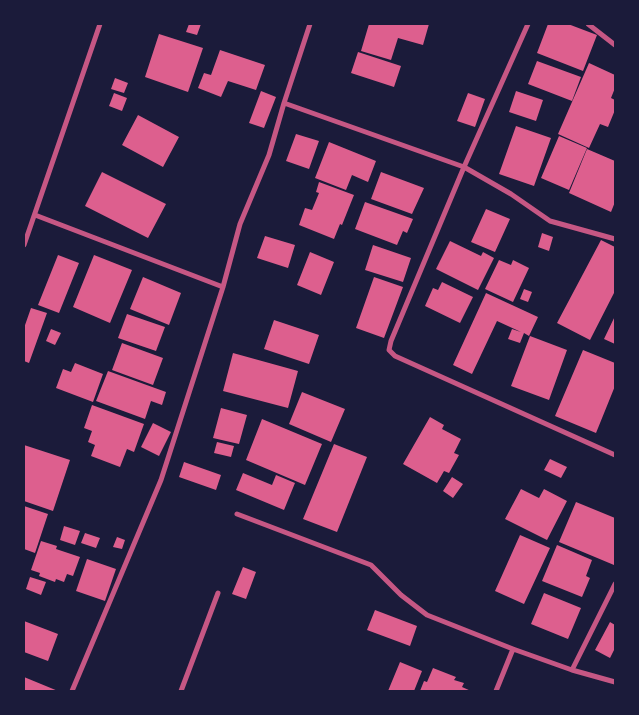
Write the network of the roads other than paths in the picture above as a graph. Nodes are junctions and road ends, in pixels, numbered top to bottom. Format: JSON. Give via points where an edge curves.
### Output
{"nodes":[{"id":1,"x":100,"y":24,"type":"edge"},
{"id":2,"x":310,"y":24,"type":"edge"},
{"id":3,"x":528,"y":24,"type":"edge"},
{"id":4,"x":588,"y":24,"type":"edge"},
{"id":5,"x":615,"y":45,"type":"edge"},
{"id":6,"x":284,"y":103,"type":"junction"},
{"id":7,"x":464,"y":167,"type":"junction"},
{"id":8,"x":35,"y":215,"type":"junction"},
{"id":9,"x":615,"y":239,"type":"edge"},
{"id":10,"x":24,"y":245,"type":"edge"},
{"id":11,"x":223,"y":287,"type":"junction"},
{"id":12,"x":615,"y":455,"type":"edge"},
{"id":13,"x":238,"y":514,"type":"dead end"},
{"id":14,"x":615,"y":584,"type":"edge"},
{"id":15,"x":218,"y":593,"type":"dead end"},
{"id":16,"x":513,"y":649,"type":"junction"},
{"id":17,"x":572,"y":670,"type":"junction"},
{"id":18,"x":615,"y":682,"type":"edge"},
{"id":19,"x":72,"y":691,"type":"edge"},
{"id":20,"x":181,"y":691,"type":"edge"},
{"id":21,"x":496,"y":691,"type":"edge"}],
"edges":[{"from":1,"to":8,"type":"street"},
{"from":2,"to":6,"type":"street"},
{"from":3,"to":7,"type":"street"},
{"from":4,"to":5,"type":"street"},
{"from":6,"to":7,"type":"street"},
{"from":6,"to":11,"type":"street","via":[[269,155],[240,224]]},
{"from":7,"to":9,"type":"street","via":[[512,194],[550,221]]},
{"from":7,"to":12,"type":"street","via":[[389,350],[395,356]]},
{"from":8,"to":10,"type":"street"},
{"from":8,"to":11,"type":"street"},
{"from":11,"to":19,"type":"street","via":[[161,480]]},
{"from":13,"to":16,"type":"street","via":[[371,565],[401,595],[428,615]]},
{"from":14,"to":17,"type":"street"},
{"from":15,"to":20,"type":"street"},
{"from":16,"to":17,"type":"street"},
{"from":16,"to":21,"type":"street"},
{"from":17,"to":18,"type":"street"}]}
